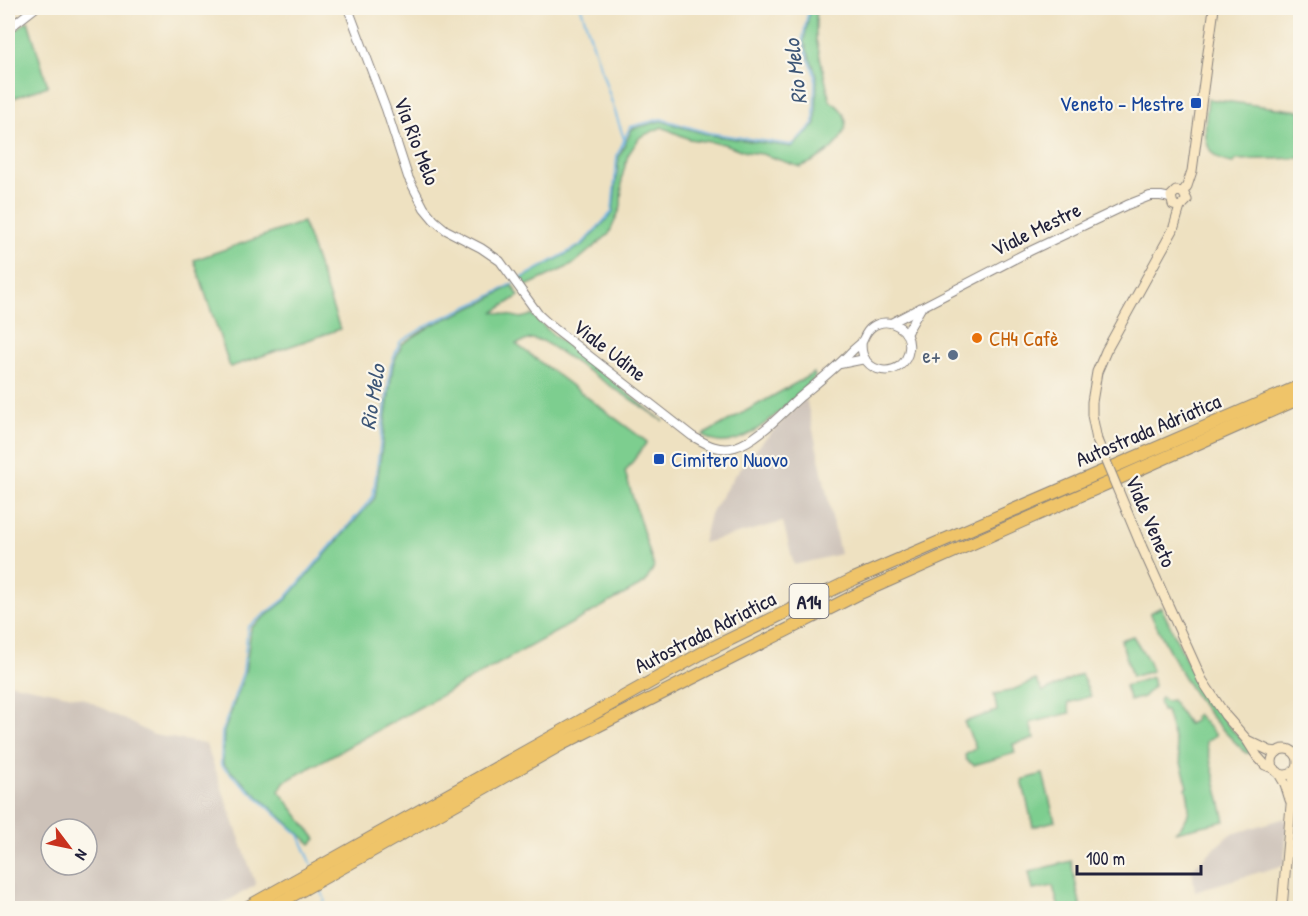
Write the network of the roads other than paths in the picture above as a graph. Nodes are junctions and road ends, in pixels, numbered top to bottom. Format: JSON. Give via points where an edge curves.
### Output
{"nodes":[{"id":1,"x":35,"y":8,"type":"edge"},
{"id":2,"x":348,"y":8,"type":"edge"},
{"id":3,"x":1214,"y":8,"type":"edge"},
{"id":4,"x":8,"y":29,"type":"edge"},
{"id":5,"x":1183,"y":192,"type":"junction"},
{"id":6,"x":1170,"y":198,"type":"junction"},
{"id":7,"x":1180,"y":207,"type":"junction"},
{"id":8,"x":516,"y":282,"type":"joint"},
{"id":9,"x":921,"y":308,"type":"junction"},
{"id":10,"x":891,"y":323,"type":"junction"},
{"id":11,"x":906,"y":334,"type":"junction"},
{"id":12,"x":862,"y":341,"type":"junction"},
{"id":13,"x":865,"y":359,"type":"junction"},
{"id":14,"x":840,"y":364,"type":"junction"},
{"id":15,"x":1300,"y":386,"type":"edge"},
{"id":16,"x":1300,"y":398,"type":"edge"},
{"id":17,"x":692,"y":436,"type":"joint"},
{"id":18,"x":1247,"y":740,"type":"junction"},
{"id":19,"x":1273,"y":752,"type":"junction"},
{"id":20,"x":1257,"y":756,"type":"junction"},
{"id":21,"x":1276,"y":771,"type":"junction"},
{"id":22,"x":1294,"y":771,"type":"junction"},
{"id":23,"x":1292,"y":808,"type":"junction"},
{"id":24,"x":271,"y":908,"type":"edge"},
{"id":25,"x":246,"y":909,"type":"edge"},
{"id":26,"x":1282,"y":909,"type":"edge"}],
"edges":[{"from":1,"to":4,"type":"street"},
{"from":2,"to":8,"type":"street","name":"Via Rio Melo","via":[[408,177],[424,208],[446,230],[500,261]]},
{"from":3,"to":5,"type":"main road","name":"Viale Veneto","via":[[1192,171]]},
{"from":5,"to":6,"type":"main road","via":[[1176,191]]},
{"from":5,"to":7,"type":"main road","name":"Viale Veneto","via":[[1187,200]]},
{"from":6,"to":7,"type":"main road","via":[[1173,205]]},
{"from":6,"to":9,"type":"street","name":"Viale Mestre","via":[[1150,196],[1127,205]]},
{"from":7,"to":18,"type":"main road","name":"Viale Veneto","bridge":true,"via":[[1173,230],[1106,351],[1097,372],[1092,408],[1097,440],[1202,680]]},
{"from":8,"to":17,"type":"street","name":"Viale Udine","via":[[551,326]]},
{"from":9,"to":10,"type":"street","name":"Viale Mestre"},
{"from":9,"to":11,"type":"street"},
{"from":10,"to":11,"type":"street"},
{"from":10,"to":12,"type":"street","name":"Viale Mestre","via":[[873,326]]},
{"from":11,"to":13,"type":"street","via":[[909,352],[898,367],[880,370]]},
{"from":12,"to":13,"type":"street"},
{"from":12,"to":14,"type":"street","name":"Viale Mestre"},
{"from":13,"to":14,"type":"street","name":"Viale Mestre"},
{"from":14,"to":17,"type":"street","name":"Viale Mestre","via":[[756,435],[736,447],[710,446]]},
{"from":15,"to":25,"type":"highway","name":"Autostrada Adriatica","number":"A14","via":[[854,579],[736,636]]},
{"from":16,"to":24,"type":"highway","name":"Autostrada Adriatica","number":"A14","via":[[860,593],[562,744]]},
{"from":18,"to":19,"type":"main road","name":"Viale Veneto"},
{"from":18,"to":20,"type":"main road","name":"Viale Veneto"},
{"from":19,"to":20,"type":"main road"},
{"from":19,"to":21,"type":"main road"},
{"from":19,"to":22,"type":"main road","via":[[1288,750],[1295,754],[1298,762]]},
{"from":20,"to":21,"type":"main road","name":"Viale Veneto"},
{"from":21,"to":22,"type":"main road","via":[[1286,775]]},
{"from":21,"to":23,"type":"main road","name":"Viale Veneto","via":[[1285,784]]},
{"from":22,"to":23,"type":"main road","name":"Viale Veneto"},
{"from":23,"to":26,"type":"main road","name":"Viale Veneto"}]}
